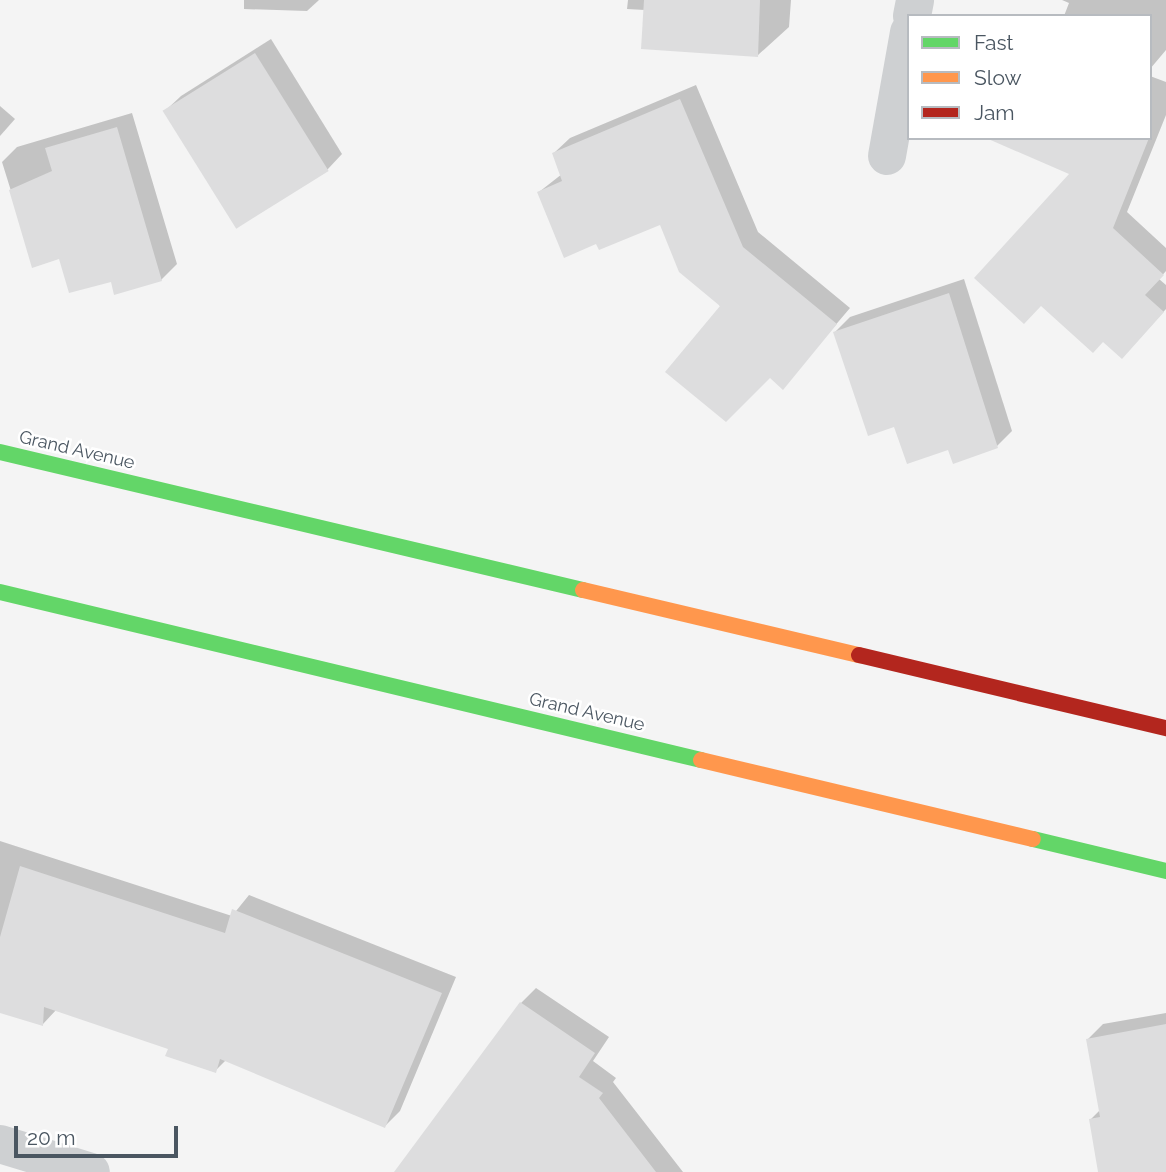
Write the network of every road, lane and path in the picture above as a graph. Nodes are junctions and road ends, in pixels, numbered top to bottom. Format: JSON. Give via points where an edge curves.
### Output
{"nodes":[{"id":1,"x":907,"y":43,"type":"edge"},
{"id":2,"x":887,"y":156,"type":"dead end"},
{"id":3,"x":0,"y":452,"type":"edge"},
{"id":4,"x":0,"y":592,"type":"edge"},
{"id":5,"x":1166,"y":728,"type":"edge"},
{"id":6,"x":1166,"y":871,"type":"edge"},
{"id":7,"x":0,"y":1144,"type":"edge"},
{"id":8,"x":91,"y":1172,"type":"edge"}],
"edges":[{"from":1,"to":2,"type":"street"},
{"from":3,"to":5,"type":"main road","name":"Grand Avenue"},
{"from":4,"to":6,"type":"main road","name":"Grand Avenue"},
{"from":7,"to":8,"type":"street"}]}
